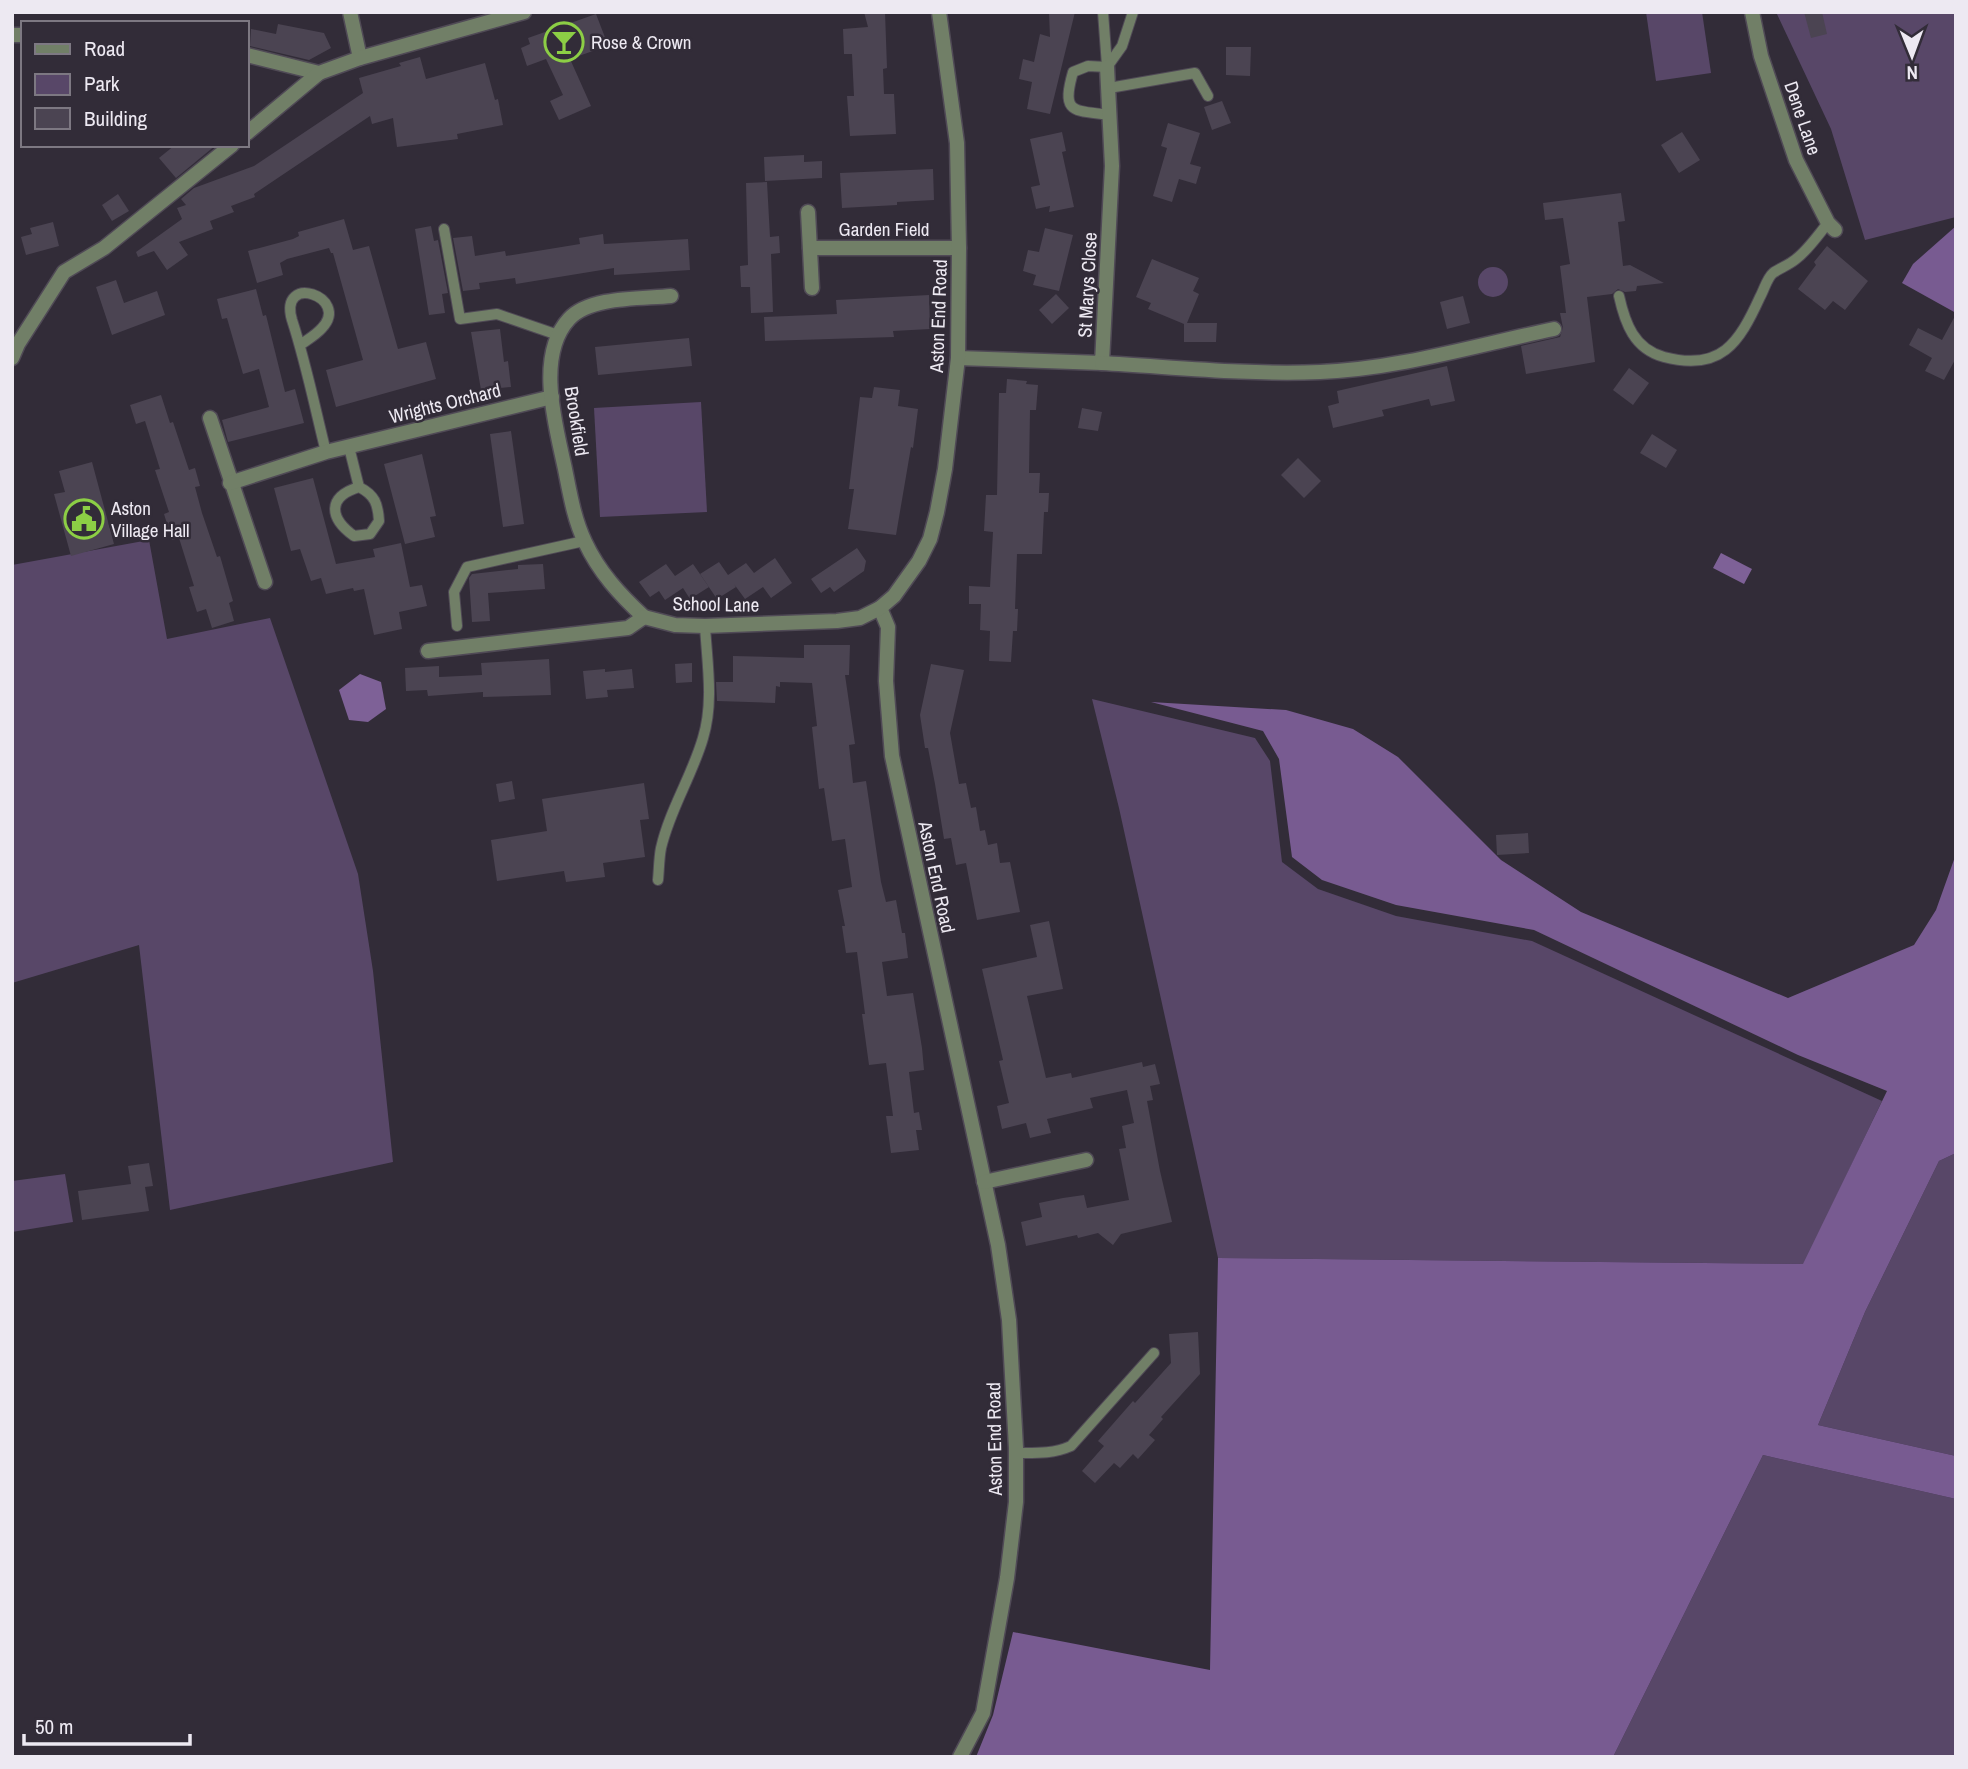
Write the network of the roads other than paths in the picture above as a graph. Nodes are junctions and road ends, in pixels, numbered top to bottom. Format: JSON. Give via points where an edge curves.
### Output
{"nodes":[{"id":1,"x":349,"y":12,"type":"edge"},
{"id":2,"x":524,"y":12,"type":"edge"},
{"id":3,"x":939,"y":12,"type":"edge"},
{"id":4,"x":1103,"y":12,"type":"edge"},
{"id":5,"x":1133,"y":12,"type":"edge"},
{"id":6,"x":1752,"y":12,"type":"edge"},
{"id":7,"x":248,"y":55,"type":"edge"},
{"id":8,"x":360,"y":58,"type":"junction"},
{"id":9,"x":1107,"y":66,"type":"junction"},
{"id":10,"x":319,"y":72,"type":"junction"},
{"id":11,"x":1108,"y":88,"type":"junction"},
{"id":12,"x":1208,"y":96,"type":"dead end"},
{"id":13,"x":1110,"y":115,"type":"junction"},
{"id":14,"x":248,"y":133,"type":"edge"},
{"id":15,"x":229,"y":147,"type":"edge"},
{"id":16,"x":808,"y":212,"type":"dead end"},
{"id":17,"x":1831,"y":226,"type":"joint"},
{"id":18,"x":444,"y":229,"type":"dead end"},
{"id":19,"x":810,"y":248,"type":"junction"},
{"id":20,"x":959,"y":248,"type":"junction"},
{"id":21,"x":812,"y":288,"type":"dead end"},
{"id":22,"x":671,"y":296,"type":"dead end"},
{"id":23,"x":1619,"y":296,"type":"dead end"},
{"id":24,"x":1555,"y":329,"type":"dead end"},
{"id":25,"x":558,"y":335,"type":"junction"},
{"id":26,"x":300,"y":345,"type":"junction"},
{"id":27,"x":12,"y":358,"type":"edge"},
{"id":28,"x":958,"y":358,"type":"junction"},
{"id":29,"x":1102,"y":363,"type":"junction"},
{"id":30,"x":552,"y":397,"type":"junction"},
{"id":31,"x":209,"y":418,"type":"dead end"},
{"id":32,"x":349,"y":447,"type":"junction"},
{"id":33,"x":326,"y":452,"type":"junction"},
{"id":34,"x":230,"y":483,"type":"junction"},
{"id":35,"x":359,"y":487,"type":"junction"},
{"id":36,"x":584,"y":541,"type":"junction"},
{"id":37,"x":265,"y":582,"type":"dead end"},
{"id":38,"x":880,"y":608,"type":"junction"},
{"id":39,"x":644,"y":617,"type":"junction"},
{"id":40,"x":457,"y":626,"type":"dead end"},
{"id":41,"x":705,"y":626,"type":"junction"},
{"id":42,"x":428,"y":651,"type":"dead end"},
{"id":43,"x":658,"y":880,"type":"dead end"},
{"id":44,"x":1086,"y":1160,"type":"dead end"},
{"id":45,"x":984,"y":1182,"type":"junction"},
{"id":46,"x":1154,"y":1353,"type":"dead end"},
{"id":47,"x":1016,"y":1453,"type":"junction"},
{"id":48,"x":960,"y":1757,"type":"edge"}],
"edges":[{"from":1,"to":8,"type":"street"},
{"from":2,"to":8,"type":"street"},
{"from":3,"to":20,"type":"street","name":"Aston End Road","via":[[957,144]]},
{"from":4,"to":9,"type":"lane"},
{"from":5,"to":9,"type":"lane","via":[[1122,46]]},
{"from":6,"to":17,"type":"street","name":"Dene Lane","via":[[1761,56],[1796,160]]},
{"from":7,"to":10,"type":"street"},
{"from":8,"to":10,"type":"street"},
{"from":9,"to":11,"type":"street","name":"St Marys Close"},
{"from":9,"to":13,"type":"lane","via":[[1073,72],[1067,99],[1078,111]]},
{"from":10,"to":14,"type":"street"},
{"from":11,"to":12,"type":"lane","via":[[1195,73]]},
{"from":11,"to":13,"type":"street","name":"St Marys Close"},
{"from":13,"to":29,"type":"street","name":"St Marys Close","via":[[1111,208]]},
{"from":15,"to":27,"type":"street","via":[[104,248],[64,272]]},
{"from":16,"to":19,"type":"street"},
{"from":17,"to":23,"type":"lane","via":[[1798,258],[1772,274],[1740,338],[1718,355],[1688,361],[1646,349],[1625,320]]},
{"from":18,"to":25,"type":"lane","via":[[460,319],[498,314]]},
{"from":19,"to":20,"type":"street","name":"Garden Field"},
{"from":19,"to":21,"type":"street"},
{"from":20,"to":28,"type":"street","name":"Aston End Road"},
{"from":22,"to":25,"type":"street","via":[[586,306]]},
{"from":24,"to":29,"type":"street","via":[[1386,365],[1320,372]]},
{"from":25,"to":30,"type":"street","name":"Brookfield","via":[[551,363]]},
{"from":26,"to":26,"type":"lane","via":[[289,310],[296,297],[312,293],[321,297],[328,315],[324,327]]},
{"from":26,"to":33,"type":"lane"},
{"from":28,"to":29,"type":"street","name":"St Marys Close"},
{"from":28,"to":38,"type":"street","name":"Aston End Road","via":[[945,469],[930,539],[894,596]]},
{"from":30,"to":32,"type":"street","name":"Wrights Orchard"},
{"from":30,"to":36,"type":"street","name":"Brookfield","via":[[574,513]]},
{"from":31,"to":34,"type":"street"},
{"from":32,"to":33,"type":"street","name":"Wrights Orchard"},
{"from":32,"to":35,"type":"lane"},
{"from":33,"to":34,"type":"street","name":"Wrights Orchard"},
{"from":34,"to":37,"type":"street"},
{"from":35,"to":35,"type":"lane","via":[[373,496],[379,520],[370,534],[354,536],[337,521],[335,512],[342,494]]},
{"from":36,"to":39,"type":"street","name":"Brookfield","via":[[606,578]]},
{"from":36,"to":40,"type":"lane","via":[[467,568],[454,592]]},
{"from":38,"to":41,"type":"street","name":"School Lane","via":[[837,621]]},
{"from":38,"to":45,"type":"street","name":"Aston End Road","via":[[888,627],[886,681],[892,756]]},
{"from":39,"to":41,"type":"street","name":"School Lane"},
{"from":39,"to":42,"type":"street","name":"School Lane","via":[[628,628]]},
{"from":41,"to":43,"type":"lane","via":[[707,718],[669,820]]},
{"from":44,"to":45,"type":"street"},
{"from":45,"to":47,"type":"street","name":"Aston End Road","via":[[1009,1320]]},
{"from":46,"to":47,"type":"lane","via":[[1071,1446],[1045,1453]]},
{"from":47,"to":48,"type":"street","name":"Aston End Road","via":[[1016,1502],[999,1629],[983,1713]]}]}
